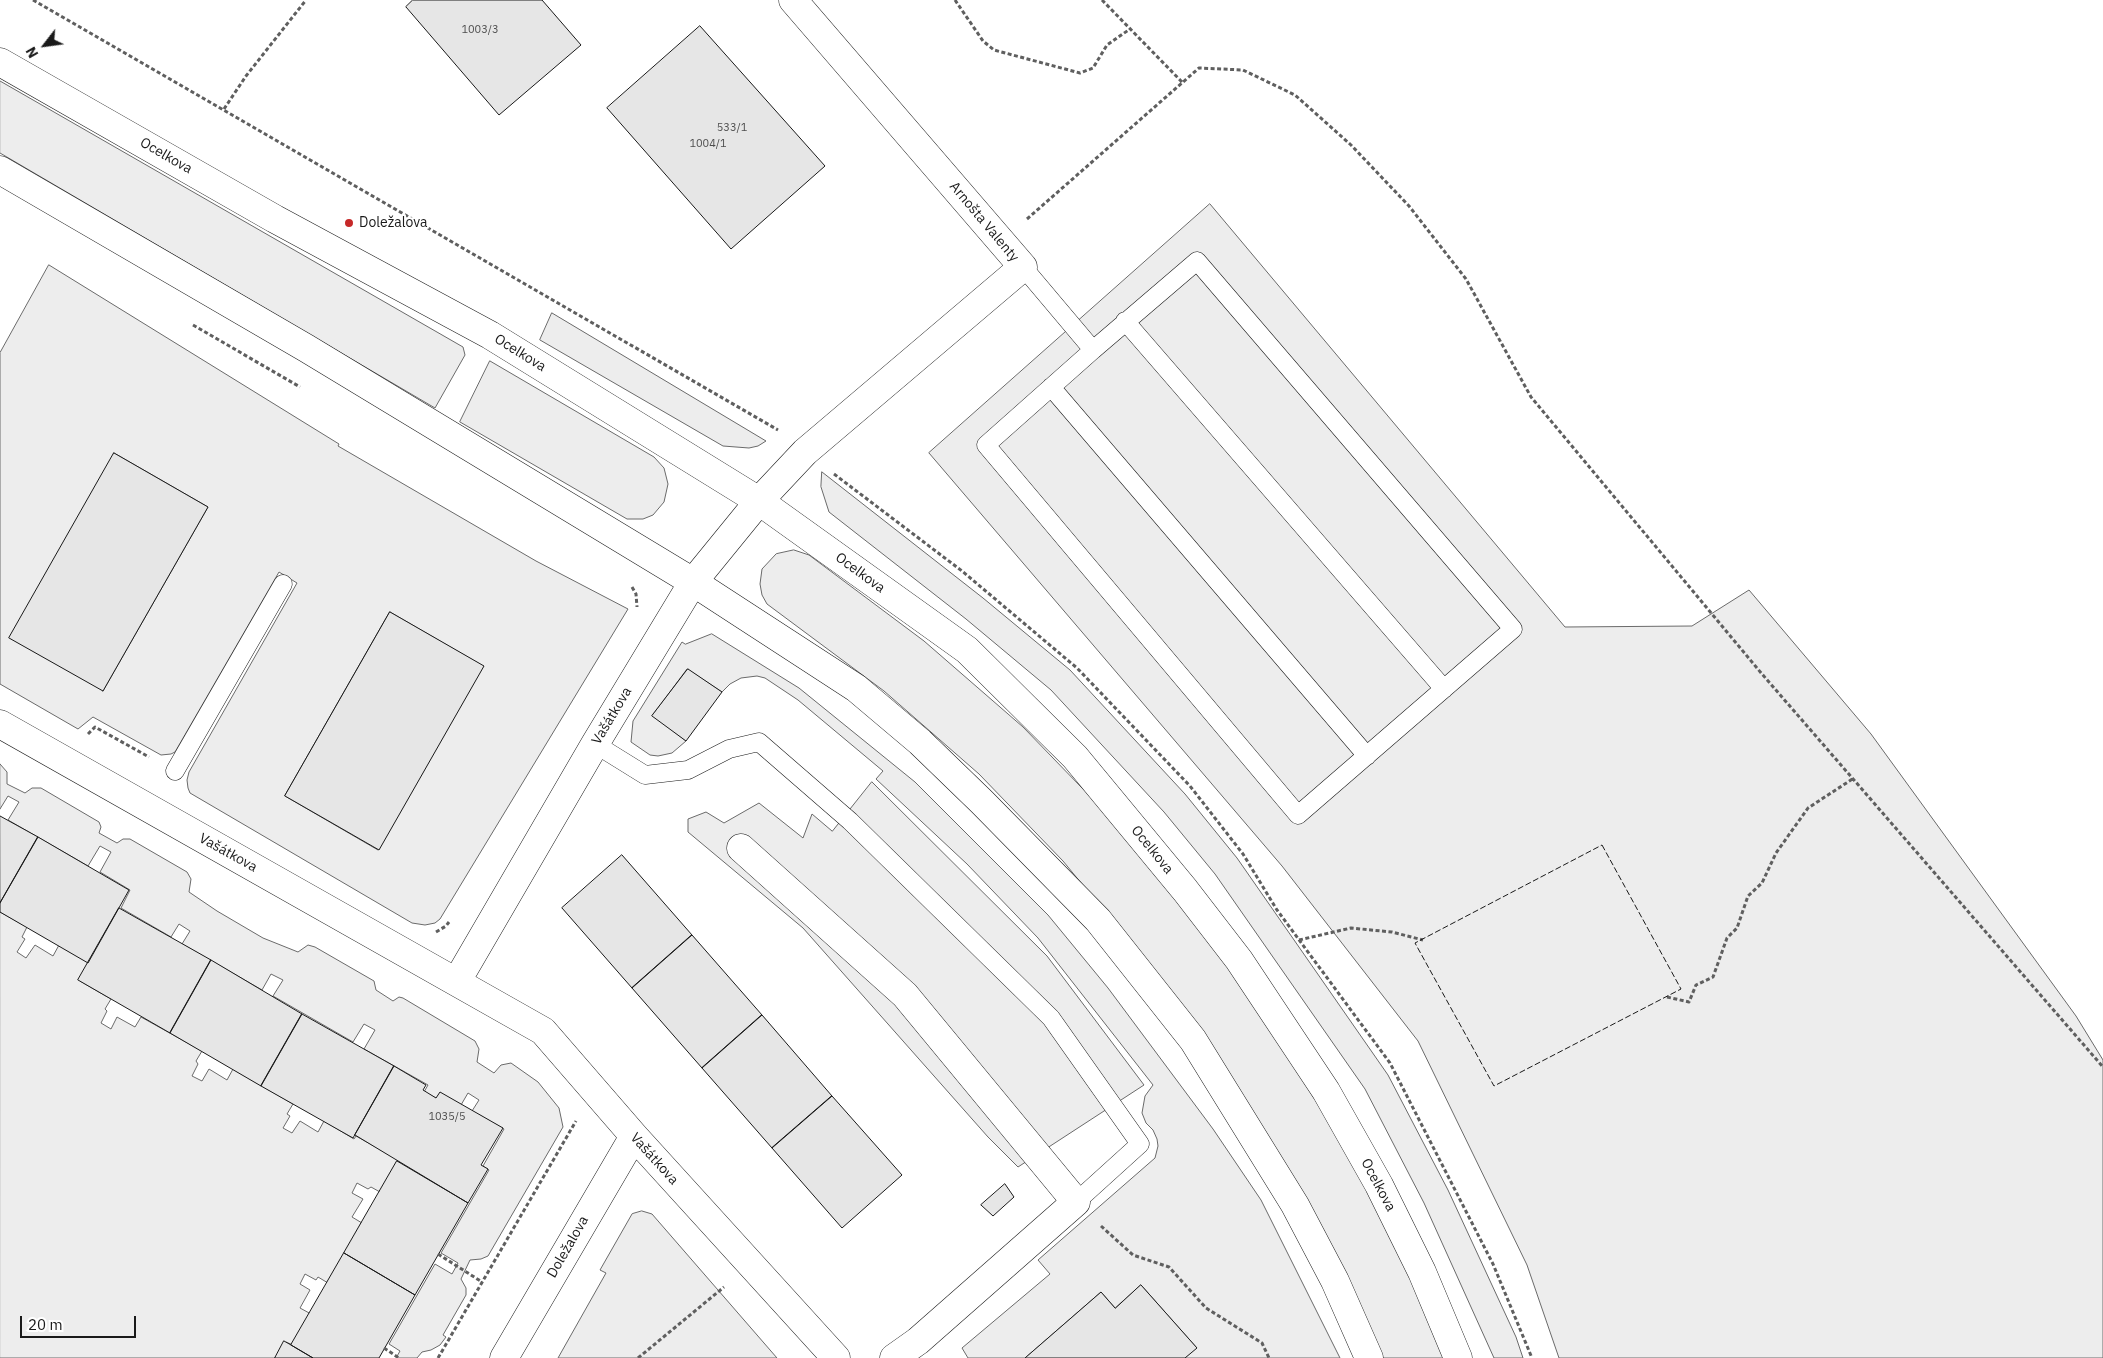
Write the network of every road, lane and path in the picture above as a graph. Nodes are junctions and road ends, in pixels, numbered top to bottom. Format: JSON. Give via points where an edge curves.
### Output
{"nodes":[{"id":1,"x":34,"y":0,"type":"edge"},
{"id":2,"x":306,"y":0,"type":"edge"},
{"id":3,"x":793,"y":0,"type":"edge"},
{"id":4,"x":955,"y":0,"type":"edge"},
{"id":5,"x":1102,"y":0,"type":"edge"},
{"id":6,"x":1130,"y":29,"type":"junction"},
{"id":7,"x":0,"y":62,"type":"edge"},
{"id":8,"x":1182,"y":82,"type":"junction"},
{"id":9,"x":224,"y":109,"type":"junction"},
{"id":10,"x":0,"y":170,"type":"edge"},
{"id":11,"x":1002,"y":241,"type":"junction"},
{"id":12,"x":1023,"y":267,"type":"junction"},
{"id":13,"x":1125,"y":321,"type":"junction"},
{"id":14,"x":188,"y":322,"type":"dead end"},
{"id":15,"x":1093,"y":350,"type":"junction"},
{"id":16,"x":1051,"y":387,"type":"junction"},
{"id":17,"x":307,"y":392,"type":"dead end"},
{"id":18,"x":805,"y":452,"type":"junction"},
{"id":19,"x":759,"y":501,"type":"junction"},
{"id":20,"x":693,"y":582,"type":"junction"},
{"id":21,"x":283,"y":584,"type":"dead end"},
{"id":22,"x":632,"y":586,"type":"dead end"},
{"id":23,"x":637,"y":612,"type":"dead end"},
{"id":24,"x":1444,"y":689,"type":"junction"},
{"id":25,"x":0,"y":724,"type":"edge"},
{"id":26,"x":595,"y":744,"type":"junction"},
{"id":27,"x":1368,"y":756,"type":"junction"},
{"id":28,"x":175,"y":771,"type":"dead end"},
{"id":29,"x":1854,"y":777,"type":"dead end"},
{"id":30,"x":741,"y":848,"type":"dead end"},
{"id":31,"x":1299,"y":940,"type":"dead end"},
{"id":32,"x":1423,"y":940,"type":"dead end"},
{"id":33,"x":457,"y":981,"type":"junction"},
{"id":34,"x":1667,"y":997,"type":"dead end"},
{"id":35,"x":2103,"y":1067,"type":"edge"},
{"id":36,"x":582,"y":1127,"type":"dead end"},
{"id":37,"x":634,"y":1136,"type":"junction"},
{"id":38,"x":1076,"y":1202,"type":"junction"},
{"id":39,"x":438,"y":1254,"type":"dead end"},
{"id":40,"x":751,"y":1265,"type":"junction"},
{"id":41,"x":482,"y":1282,"type":"junction"},
{"id":42,"x":384,"y":1348,"type":"dead end"},
{"id":43,"x":925,"y":1350,"type":"edge"},
{"id":44,"x":399,"y":1358,"type":"edge"},
{"id":45,"x":438,"y":1358,"type":"edge"},
{"id":46,"x":504,"y":1358,"type":"edge"},
{"id":47,"x":638,"y":1358,"type":"edge"},
{"id":48,"x":836,"y":1358,"type":"edge"},
{"id":49,"x":894,"y":1358,"type":"edge"},
{"id":50,"x":1268,"y":1358,"type":"edge"},
{"id":51,"x":1369,"y":1358,"type":"edge"},
{"id":52,"x":1458,"y":1358,"type":"edge"}],
"edges":[{"from":1,"to":9,"type":"path"},
{"from":2,"to":9,"type":"path"},
{"from":3,"to":11,"type":"street","name":"Arnošta Valenty"},
{"from":4,"to":6,"type":"path","via":[[979,36],[994,50],[1080,73],[1093,68],[1107,45]]},
{"from":5,"to":6,"type":"path"},
{"from":6,"to":8,"type":"path"},
{"from":7,"to":19,"type":"street","name":"Ocelkova","via":[[275,219],[490,335]]},
{"from":8,"to":11,"type":"path"},
{"from":8,"to":35,"type":"path","via":[[1199,68],[1243,70],[1295,95],[1351,146],[1409,206],[1466,279],[1531,397],[1762,674]]},
{"from":9,"to":18,"type":"path","via":[[778,430]]},
{"from":10,"to":20,"type":"street","via":[[306,348]]},
{"from":11,"to":12,"type":"street","name":"Arnošta Valenty"},
{"from":12,"to":15,"type":"lane"},
{"from":12,"to":18,"type":"street","name":"Arnošta Valenty"},
{"from":13,"to":15,"type":"lane"},
{"from":13,"to":24,"type":"lane"},
{"from":13,"to":24,"type":"lane","via":[[1197,261],[1513,629]]},
{"from":14,"to":17,"type":"path"},
{"from":15,"to":16,"type":"lane"},
{"from":16,"to":27,"type":"lane"},
{"from":16,"to":27,"type":"lane","via":[[986,445],[1298,815]]},
{"from":18,"to":19,"type":"street","name":"Arnošta Valenty"},
{"from":19,"to":20,"type":"street","name":"Vašátkova"},
{"from":19,"to":52,"type":"street","name":"Ocelkova","via":[[967,650],[1075,756],[1185,890],[1239,960],[1326,1091],[1379,1185],[1422,1272]]},
{"from":20,"to":26,"type":"street","name":"Vašátkova"},
{"from":20,"to":51,"type":"street","via":[[856,688],[878,706],[982,802],[1098,920],[1198,1048],[1295,1205],[1335,1281]]},
{"from":21,"to":28,"type":"lane"},
{"from":22,"to":23,"type":"path"},
{"from":24,"to":27,"type":"lane"},
{"from":25,"to":33,"type":"street","name":"Vašátkova"},
{"from":26,"to":33,"type":"street","name":"Vašátkova"},
{"from":26,"to":38,"type":"lane","via":[[645,775],[688,770],[729,749],[759,742],[850,821],[1051,1018],[1140,1144]]},
{"from":29,"to":34,"type":"path","via":[[1808,808],[1776,853],[1762,883],[1748,896],[1737,928],[1726,938],[1713,977],[1696,985],[1689,1002]]},
{"from":30,"to":38,"type":"street","via":[[905,995]]},
{"from":31,"to":32,"type":"path","via":[[1352,928],[1392,932]]},
{"from":33,"to":37,"type":"street","name":"Vašátkova","via":[[544,1030]]},
{"from":36,"to":41,"type":"path","via":[[576,1120]]},
{"from":37,"to":40,"type":"street","name":"Vašátkova"},
{"from":37,"to":46,"type":"street","name":"Doležalova"},
{"from":38,"to":43,"type":"street"},
{"from":38,"to":50,"type":"path","via":[[1132,1255],[1169,1267],[1206,1308],[1262,1343]]},
{"from":39,"to":41,"type":"path"},
{"from":40,"to":47,"type":"path"},
{"from":40,"to":48,"type":"street","name":"Vašátkova"},
{"from":41,"to":45,"type":"path"},
{"from":42,"to":44,"type":"path"},
{"from":43,"to":49,"type":"street"}]}
